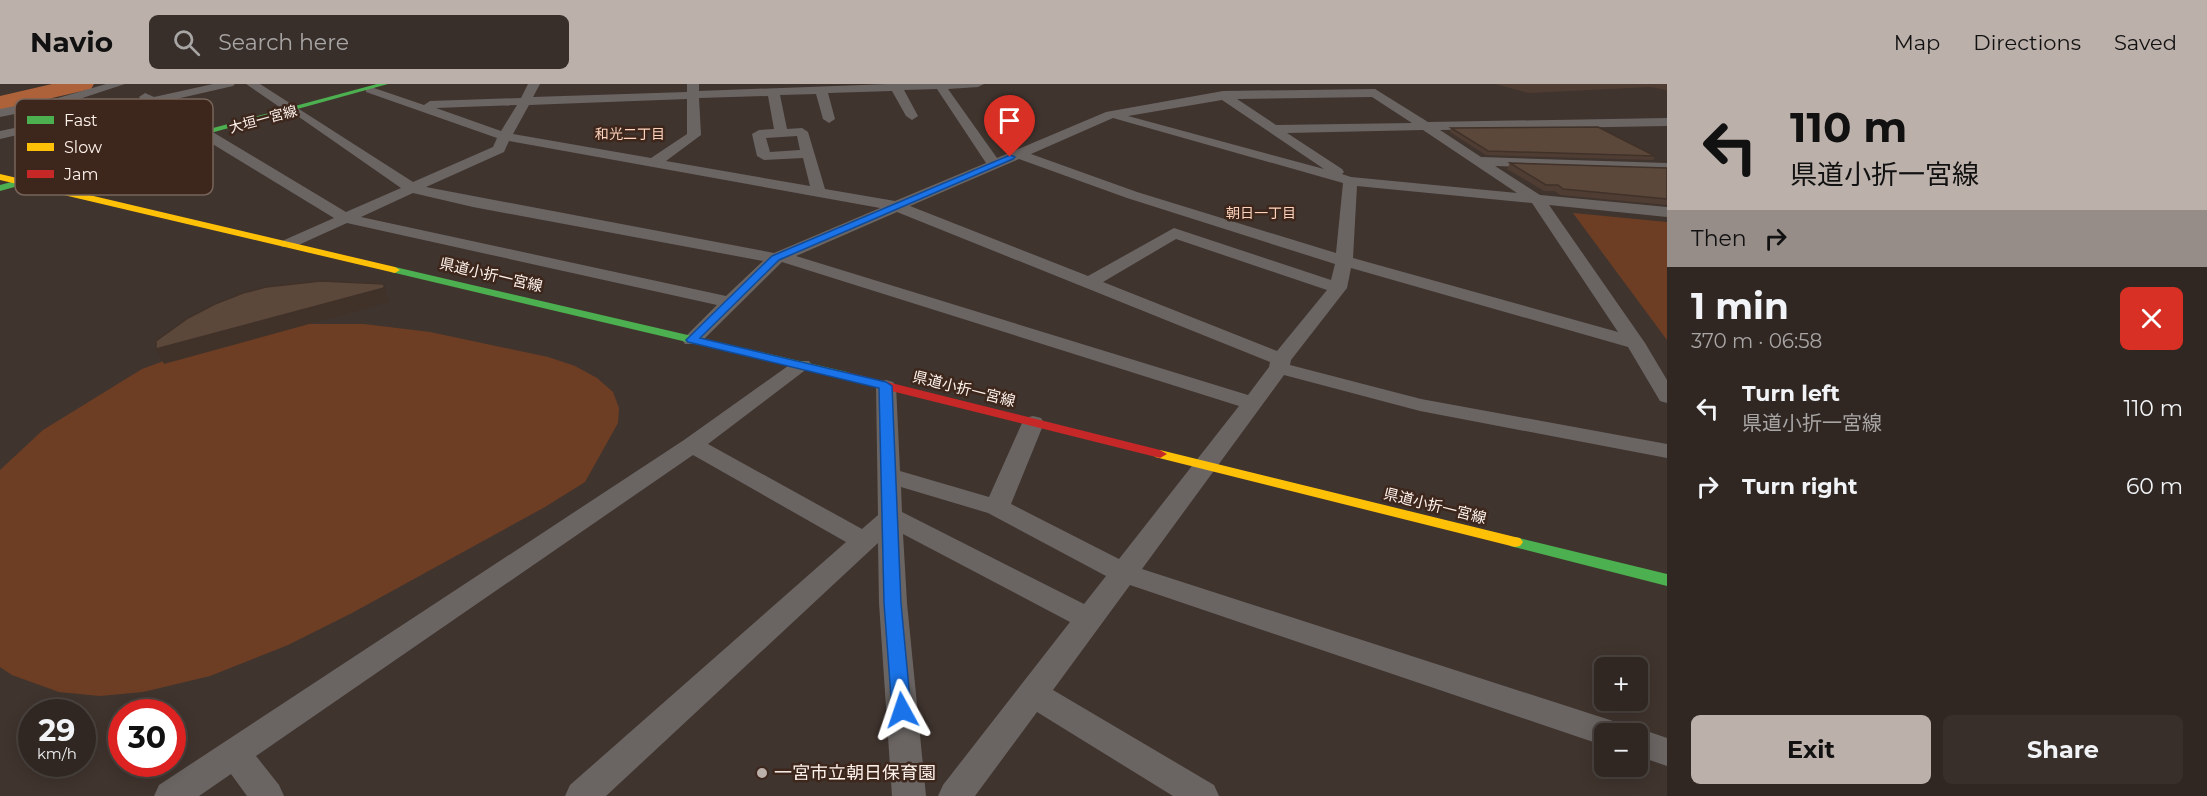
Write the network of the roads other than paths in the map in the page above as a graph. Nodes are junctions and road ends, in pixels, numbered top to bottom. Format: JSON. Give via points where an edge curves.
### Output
{"nodes":[{"id":1,"x":229,"y":84,"type":"edge"},
{"id":2,"x":252,"y":84,"type":"edge"},
{"id":3,"x":385,"y":84,"type":"edge"},
{"id":4,"x":534,"y":84,"type":"edge"},
{"id":5,"x":978,"y":84,"type":"edge"},
{"id":6,"x":1208,"y":84,"type":"edge"},
{"id":7,"x":1343,"y":84,"type":"edge"},
{"id":8,"x":939,"y":85,"type":"edge"},
{"id":9,"x":126,"y":87,"type":"edge"},
{"id":10,"x":369,"y":87,"type":"edge"},
{"id":11,"x":896,"y":87,"type":"junction"},
{"id":12,"x":725,"y":89,"type":"edge"},
{"id":13,"x":693,"y":90,"type":"edge"},
{"id":14,"x":774,"y":90,"type":"edge"},
{"id":15,"x":821,"y":90,"type":"junction"},
{"id":16,"x":1359,"y":93,"type":"junction"},
{"id":17,"x":1224,"y":96,"type":"junction"},
{"id":18,"x":69,"y":99,"type":"edge"},
{"id":19,"x":149,"y":99,"type":"edge"},
{"id":20,"x":162,"y":99,"type":"edge"},
{"id":21,"x":526,"y":103,"type":"junction"},
{"id":22,"x":417,"y":105,"type":"junction"},
{"id":23,"x":292,"y":109,"type":"junction"},
{"id":24,"x":15,"y":110,"type":"edge"},
{"id":25,"x":0,"y":113,"type":"edge"},
{"id":26,"x":1111,"y":115,"type":"junction"},
{"id":27,"x":912,"y":116,"type":"dead end"},
{"id":28,"x":830,"y":119,"type":"dead end"},
{"id":29,"x":1667,"y":122,"type":"edge"},
{"id":30,"x":1428,"y":126,"type":"junction"},
{"id":31,"x":213,"y":129,"type":"edge"},
{"id":32,"x":1274,"y":129,"type":"junction"},
{"id":33,"x":781,"y":130,"type":"dead end"},
{"id":34,"x":15,"y":132,"type":"edge"},
{"id":35,"x":0,"y":135,"type":"edge"},
{"id":36,"x":504,"y":136,"type":"junction"},
{"id":37,"x":213,"y":138,"type":"edge"},
{"id":38,"x":808,"y":154,"type":"dead end"},
{"id":39,"x":1018,"y":154,"type":"junction"},
{"id":40,"x":1480,"y":161,"type":"junction"},
{"id":41,"x":655,"y":162,"type":"junction"},
{"id":42,"x":994,"y":164,"type":"junction"},
{"id":43,"x":1667,"y":166,"type":"edge"},
{"id":44,"x":1350,"y":181,"type":"junction"},
{"id":45,"x":411,"y":188,"type":"junction"},
{"id":46,"x":819,"y":192,"type":"junction"},
{"id":47,"x":74,"y":195,"type":"edge"},
{"id":48,"x":1539,"y":201,"type":"junction"},
{"id":49,"x":896,"y":206,"type":"junction"},
{"id":50,"x":1667,"y":212,"type":"edge"},
{"id":51,"x":345,"y":218,"type":"junction"},
{"id":52,"x":288,"y":244,"type":"junction"},
{"id":53,"x":778,"y":257,"type":"junction"},
{"id":54,"x":1344,"y":261,"type":"junction"},
{"id":55,"x":1091,"y":282,"type":"junction"},
{"id":56,"x":1338,"y":288,"type":"junction"},
{"id":57,"x":728,"y":302,"type":"junction"},
{"id":58,"x":692,"y":340,"type":"junction"},
{"id":59,"x":1635,"y":343,"type":"junction"},
{"id":60,"x":1280,"y":364,"type":"junction"},
{"id":61,"x":802,"y":365,"type":"junction"},
{"id":62,"x":886,"y":386,"type":"junction"},
{"id":63,"x":1667,"y":397,"type":"edge"},
{"id":64,"x":1252,"y":403,"type":"junction"},
{"id":65,"x":1033,"y":423,"type":"junction"},
{"id":66,"x":692,"y":445,"type":"junction"},
{"id":67,"x":1667,"y":451,"type":"edge"},
{"id":68,"x":1203,"y":466,"type":"junction"},
{"id":69,"x":890,"y":476,"type":"junction"},
{"id":70,"x":997,"y":507,"type":"junction"},
{"id":71,"x":891,"y":517,"type":"junction"},
{"id":72,"x":864,"y":541,"type":"junction"},
{"id":73,"x":1123,"y":573,"type":"junction"},
{"id":74,"x":1667,"y":580,"type":"edge"},
{"id":75,"x":1088,"y":619,"type":"junction"},
{"id":76,"x":1032,"y":693,"type":"junction"},
{"id":77,"x":1594,"y":729,"type":"edge"},
{"id":78,"x":1648,"y":745,"type":"edge"},
{"id":79,"x":1667,"y":752,"type":"edge"},
{"id":80,"x":234,"y":753,"type":"junction"},
{"id":81,"x":171,"y":796,"type":"edge"},
{"id":82,"x":267,"y":796,"type":"edge"},
{"id":83,"x":582,"y":796,"type":"edge"},
{"id":84,"x":909,"y":796,"type":"edge"},
{"id":85,"x":955,"y":796,"type":"edge"},
{"id":86,"x":1202,"y":796,"type":"edge"}],
"edges":[{"from":1,"to":20,"type":"street"},
{"from":2,"to":23,"type":"street"},
{"from":3,"to":10,"type":"main road","name":"大垣一宮線"},
{"from":4,"to":21,"type":"street"},
{"from":5,"to":8,"type":"street"},
{"from":6,"to":17,"type":"street"},
{"from":7,"to":16,"type":"street"},
{"from":8,"to":11,"type":"street"},
{"from":8,"to":42,"type":"street"},
{"from":9,"to":18,"type":"street"},
{"from":9,"to":19,"type":"street"},
{"from":10,"to":22,"type":"street"},
{"from":10,"to":23,"type":"main road","name":"大垣一宮線"},
{"from":11,"to":15,"type":"street"},
{"from":11,"to":27,"type":"street"},
{"from":12,"to":13,"type":"street"},
{"from":12,"to":14,"type":"street"},
{"from":13,"to":21,"type":"street"},
{"from":13,"to":41,"type":"street","via":[[694,135]]},
{"from":14,"to":15,"type":"street"},
{"from":14,"to":33,"type":"street"},
{"from":15,"to":28,"type":"street"},
{"from":16,"to":17,"type":"street"},
{"from":16,"to":30,"type":"street","via":[[1375,93]]},
{"from":17,"to":26,"type":"street"},
{"from":17,"to":32,"type":"street"},
{"from":21,"to":22,"type":"street"},
{"from":21,"to":36,"type":"street"},
{"from":22,"to":36,"type":"street"},
{"from":23,"to":31,"type":"main road","name":"大垣一宮線"},
{"from":23,"to":45,"type":"street"},
{"from":24,"to":25,"type":"street"},
{"from":26,"to":39,"type":"street"},
{"from":26,"to":44,"type":"street"},
{"from":29,"to":30,"type":"street"},
{"from":30,"to":32,"type":"street"},
{"from":30,"to":40,"type":"street"},
{"from":32,"to":44,"type":"street"},
{"from":34,"to":35,"type":"street"},
{"from":36,"to":41,"type":"street"},
{"from":36,"to":45,"type":"street","via":[[499,149]]},
{"from":37,"to":51,"type":"street"},
{"from":38,"to":46,"type":"street"},
{"from":39,"to":42,"type":"street"},
{"from":39,"to":54,"type":"street","via":[[1132,195]]},
{"from":40,"to":43,"type":"street"},
{"from":40,"to":48,"type":"street"},
{"from":41,"to":46,"type":"street"},
{"from":42,"to":49,"type":"street"},
{"from":44,"to":48,"type":"street"},
{"from":44,"to":54,"type":"street"},
{"from":45,"to":51,"type":"street"},
{"from":45,"to":53,"type":"street"},
{"from":46,"to":49,"type":"street"},
{"from":47,"to":52,"type":"main road","name":"県道小折一宮線"},
{"from":48,"to":50,"type":"street"},
{"from":48,"to":59,"type":"street"},
{"from":49,"to":53,"type":"street"},
{"from":49,"to":55,"type":"street"},
{"from":51,"to":52,"type":"street"},
{"from":51,"to":57,"type":"street"},
{"from":52,"to":58,"type":"main road","name":"県道小折一宮線"},
{"from":53,"to":57,"type":"street"},
{"from":53,"to":64,"type":"street"},
{"from":54,"to":56,"type":"street"},
{"from":54,"to":59,"type":"street"},
{"from":55,"to":56,"type":"street","via":[[1174,233]]},
{"from":55,"to":60,"type":"street"},
{"from":56,"to":60,"type":"street"},
{"from":57,"to":58,"type":"street"},
{"from":58,"to":61,"type":"main road","name":"県道小折一宮線"},
{"from":59,"to":63,"type":"street"},
{"from":60,"to":64,"type":"street"},
{"from":60,"to":67,"type":"street","via":[[1419,405]]},
{"from":61,"to":62,"type":"main road","name":"県道小折一宮線"},
{"from":61,"to":66,"type":"street"},
{"from":62,"to":65,"type":"main road","name":"県道小折一宮線"},
{"from":62,"to":69,"type":"street"},
{"from":64,"to":68,"type":"street"},
{"from":65,"to":68,"type":"main road","name":"県道小折一宮線"},
{"from":65,"to":70,"type":"street"},
{"from":66,"to":72,"type":"street"},
{"from":66,"to":80,"type":"street"},
{"from":68,"to":73,"type":"street"},
{"from":68,"to":74,"type":"main road","name":"県道小折一宮線"},
{"from":69,"to":70,"type":"street"},
{"from":69,"to":71,"type":"street"},
{"from":70,"to":73,"type":"street"},
{"from":71,"to":72,"type":"street"},
{"from":71,"to":75,"type":"street"},
{"from":71,"to":84,"type":"street","via":[[893,603]]},
{"from":72,"to":83,"type":"street"},
{"from":73,"to":75,"type":"street"},
{"from":73,"to":77,"type":"street"},
{"from":75,"to":76,"type":"street"},
{"from":76,"to":85,"type":"street"},
{"from":76,"to":86,"type":"street"},
{"from":78,"to":79,"type":"street"},
{"from":80,"to":81,"type":"street"},
{"from":80,"to":82,"type":"street"}]}
